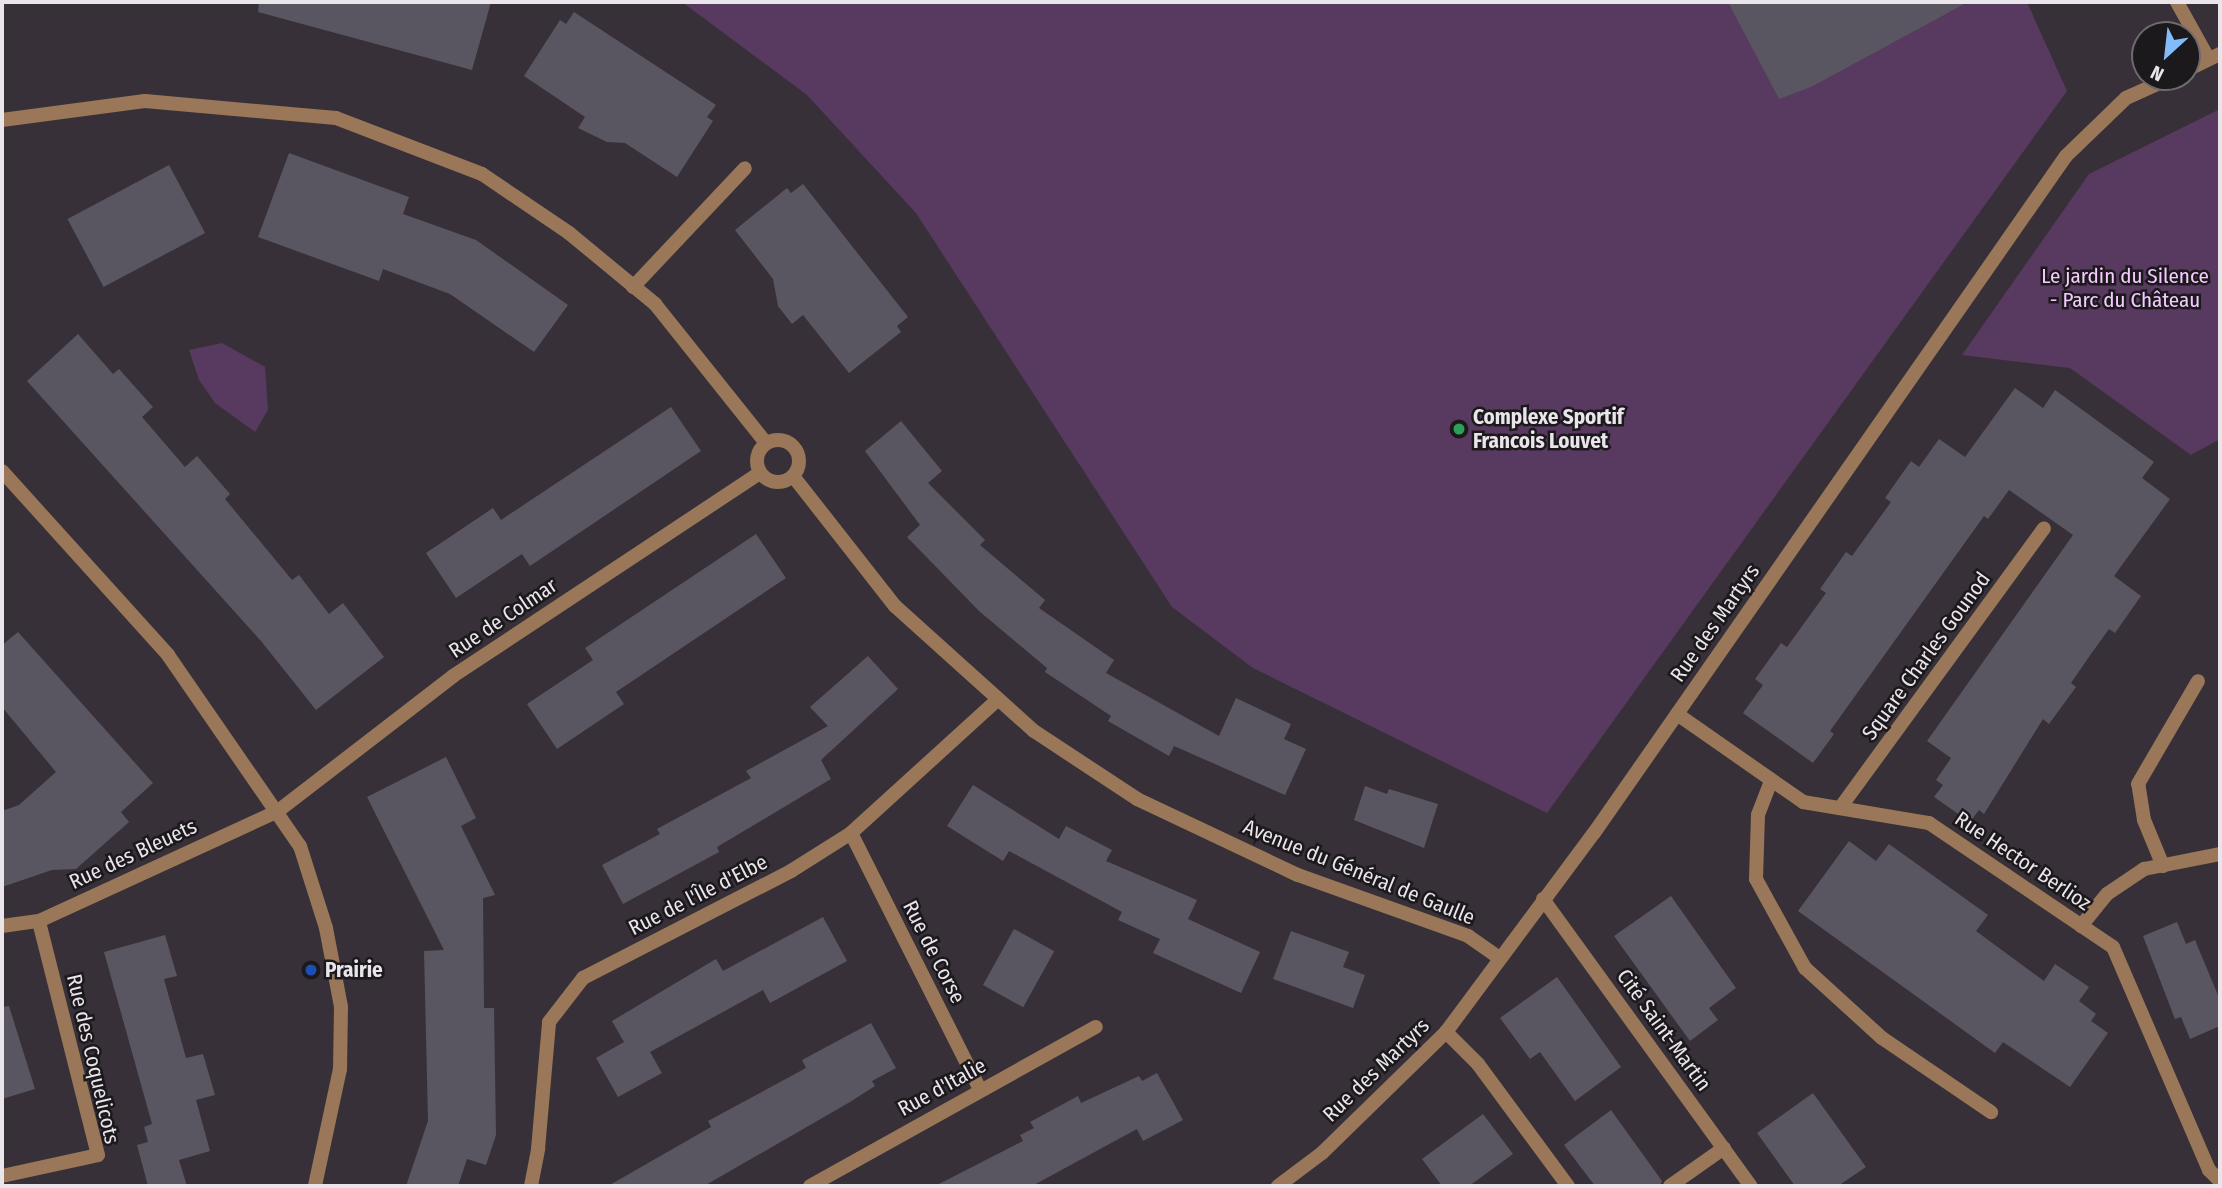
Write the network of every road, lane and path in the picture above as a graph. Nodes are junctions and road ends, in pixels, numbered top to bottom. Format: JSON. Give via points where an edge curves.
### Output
{"nodes":[{"id":1,"x":2177,"y":2,"type":"edge"},
{"id":2,"x":2214,"y":56,"type":"edge"},
{"id":3,"x":2142,"y":91,"type":"edge"},
{"id":4,"x":2,"y":121,"type":"edge"},
{"id":5,"x":745,"y":168,"type":"dead end"},
{"id":6,"x":633,"y":287,"type":"junction"},
{"id":7,"x":766,"y":443,"type":"junction"},
{"id":8,"x":2,"y":471,"type":"edge"},
{"id":9,"x":760,"y":473,"type":"junction"},
{"id":10,"x":793,"y":476,"type":"junction"},
{"id":11,"x":2044,"y":528,"type":"dead end"},
{"id":12,"x":2198,"y":681,"type":"dead end"},
{"id":13,"x":996,"y":701,"type":"junction"},
{"id":14,"x":1677,"y":714,"type":"junction"},
{"id":15,"x":1771,"y":781,"type":"junction"},
{"id":16,"x":1840,"y":808,"type":"junction"},
{"id":17,"x":278,"y":811,"type":"junction"},
{"id":18,"x":851,"y":834,"type":"junction"},
{"id":19,"x":2220,"y":854,"type":"edge"},
{"id":20,"x":2163,"y":866,"type":"junction"},
{"id":21,"x":1543,"y":899,"type":"junction"},
{"id":22,"x":39,"y":921,"type":"junction"},
{"id":23,"x":2,"y":926,"type":"edge"},
{"id":24,"x":2081,"y":926,"type":"junction"},
{"id":25,"x":1499,"y":958,"type":"junction"},
{"id":26,"x":1096,"y":1027,"type":"dead end"},
{"id":27,"x":1446,"y":1032,"type":"junction"},
{"id":28,"x":980,"y":1089,"type":"junction"},
{"id":29,"x":1991,"y":1112,"type":"dead end"},
{"id":30,"x":1724,"y":1148,"type":"junction"},
{"id":31,"x":2,"y":1176,"type":"edge"},
{"id":32,"x":2220,"y":1181,"type":"edge"},
{"id":33,"x":315,"y":1186,"type":"edge"},
{"id":34,"x":531,"y":1186,"type":"edge"},
{"id":35,"x":810,"y":1186,"type":"edge"},
{"id":36,"x":1278,"y":1186,"type":"edge"},
{"id":37,"x":1568,"y":1186,"type":"edge"},
{"id":38,"x":1670,"y":1186,"type":"edge"},
{"id":39,"x":1751,"y":1186,"type":"edge"}],
"edges":[{"from":1,"to":2,"type":"street"},
{"from":3,"to":14,"type":"street","name":"Rue des Martyrs","via":[[2126,98],[2066,156]]},
{"from":4,"to":6,"type":"street","via":[[145,101],[336,118],[482,174],[569,233]]},
{"from":5,"to":6,"type":"street"},
{"from":6,"to":7,"type":"street","via":[[655,304]]},
{"from":7,"to":9,"type":"street","via":[[756,460]]},
{"from":7,"to":10,"type":"street","via":[[778,440],[794,448],[799,465]]},
{"from":8,"to":17,"type":"street","via":[[167,655]]},
{"from":9,"to":10,"type":"street","via":[[776,483]]},
{"from":9,"to":17,"type":"street","name":"Rue de Colmar","via":[[453,676]]},
{"from":10,"to":13,"type":"street","name":"Avenue du Général de Gaulle","via":[[876,585]]},
{"from":11,"to":16,"type":"street","name":"Square Charles Gounod"},
{"from":12,"to":20,"type":"street","via":[[2138,784],[2144,820]]},
{"from":13,"to":18,"type":"street","name":"Rue de l'Île d'Elbe"},
{"from":13,"to":25,"type":"street","name":"Avenue du Général de Gaulle","via":[[1137,799],[1298,875],[1468,936]]},
{"from":14,"to":15,"type":"street","name":"Rue Hector Berlioz"},
{"from":14,"to":21,"type":"street","name":"Rue des Martyrs"},
{"from":15,"to":16,"type":"street","name":"Rue Hector Berlioz","via":[[1803,802]]},
{"from":15,"to":29,"type":"street","via":[[1758,815],[1756,879],[1805,968],[1882,1038]]},
{"from":16,"to":24,"type":"street","name":"Rue Hector Berlioz","via":[[1929,823]]},
{"from":17,"to":22,"type":"street","name":"Rue des Bleuets"},
{"from":17,"to":33,"type":"street","via":[[300,846],[326,928],[341,1007],[340,1069]]},
{"from":18,"to":28,"type":"street","name":"Rue de Corse"},
{"from":18,"to":34,"type":"street","name":"Rue de l'Île d'Elbe","via":[[791,871],[583,978],[549,1022]]},
{"from":19,"to":20,"type":"street"},
{"from":20,"to":24,"type":"street","via":[[2144,869],[2107,894]]},
{"from":21,"to":25,"type":"street","name":"Rue des Martyrs"},
{"from":21,"to":30,"type":"street","name":"Cité Saint-Martin"},
{"from":22,"to":23,"type":"street","name":"Rue des Bleuets"},
{"from":22,"to":31,"type":"street","name":"Rue des Coquelicots","via":[[98,1155]]},
{"from":24,"to":32,"type":"street","name":"Rue Hector Berlioz","via":[[2113,947],[2209,1170]]},
{"from":25,"to":27,"type":"street","name":"Rue des Martyrs"},
{"from":26,"to":28,"type":"street","name":"Rue d'Italie"},
{"from":27,"to":36,"type":"street","name":"Rue des Martyrs","via":[[1322,1153]]},
{"from":27,"to":37,"type":"street","via":[[1478,1064]]},
{"from":28,"to":35,"type":"street","name":"Rue d'Italie"},
{"from":30,"to":38,"type":"street"},
{"from":30,"to":39,"type":"street","name":"Cité Saint-Martin"}]}
